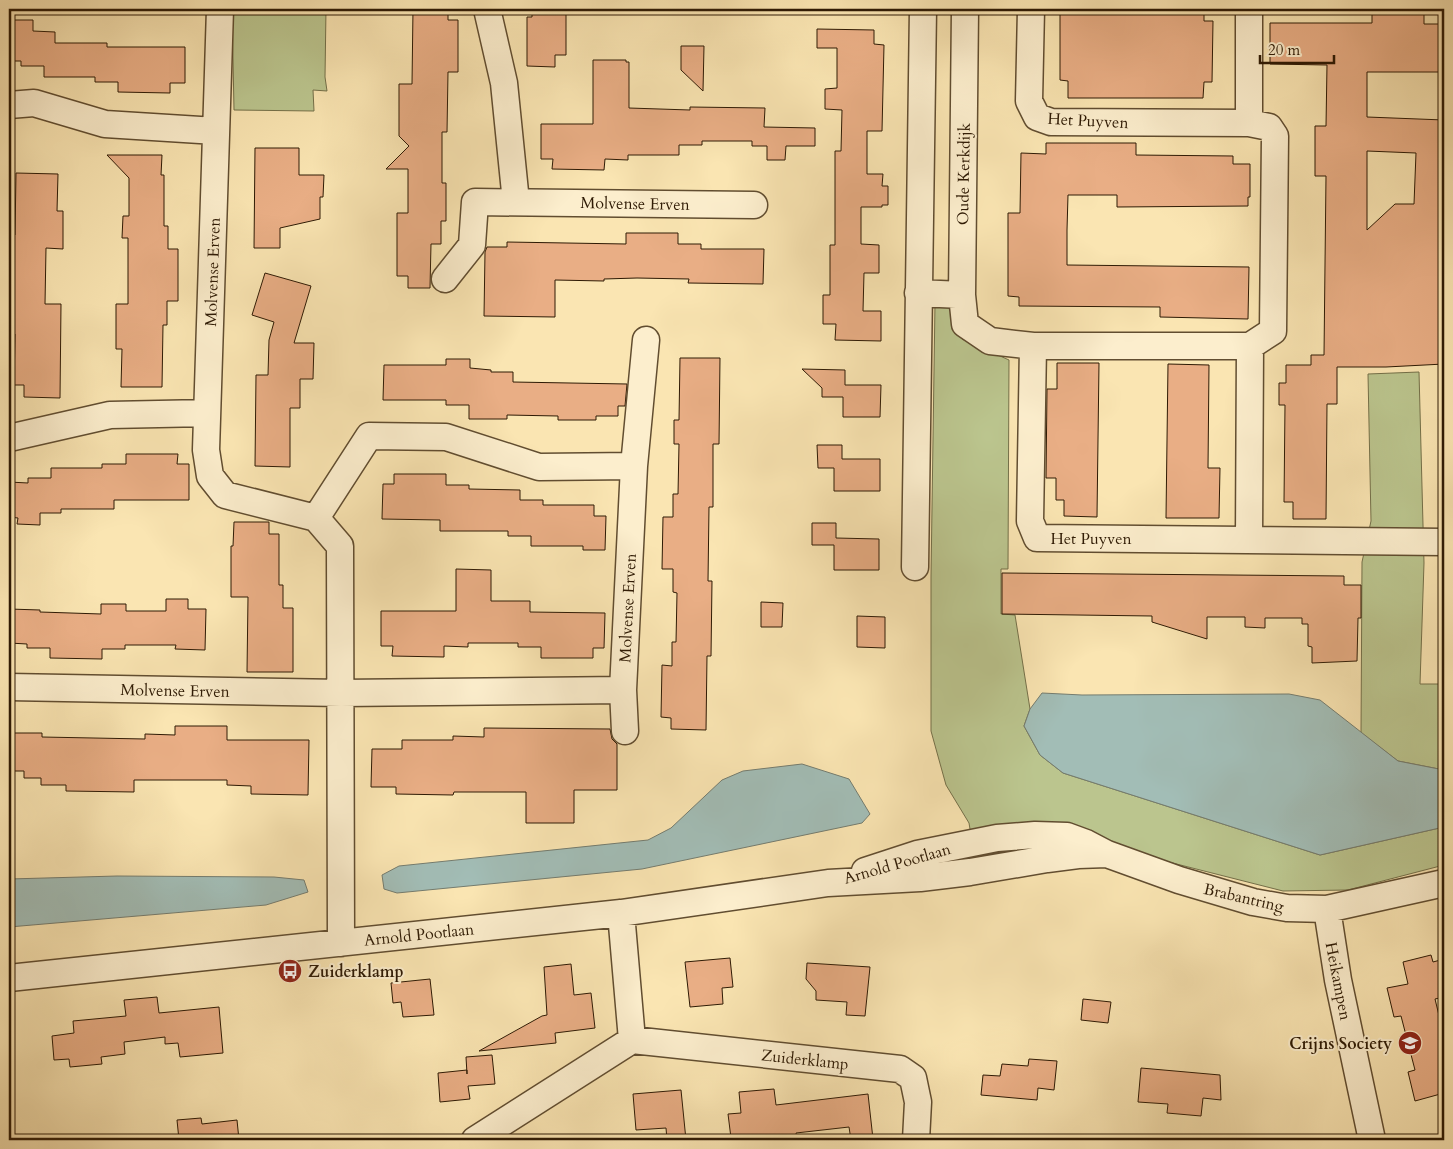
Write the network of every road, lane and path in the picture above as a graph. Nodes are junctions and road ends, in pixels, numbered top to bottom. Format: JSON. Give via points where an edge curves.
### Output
{"nodes":[{"id":1,"x":220,"y":9,"type":"edge"},
{"id":2,"x":487,"y":9,"type":"edge"},
{"id":3,"x":923,"y":9,"type":"edge"},
{"id":4,"x":965,"y":9,"type":"edge"},
{"id":5,"x":1031,"y":9,"type":"edge"},
{"id":6,"x":1249,"y":9,"type":"edge"},
{"id":7,"x":9,"y":105,"type":"edge"},
{"id":8,"x":1249,"y":123,"type":"junction"},
{"id":9,"x":216,"y":131,"type":"junction"},
{"id":10,"x":516,"y":202,"type":"junction"},
{"id":11,"x":754,"y":205,"type":"dead end"},
{"id":12,"x":445,"y":279,"type":"dead end"},
{"id":13,"x":918,"y":293,"type":"junction"},
{"id":14,"x":962,"y":295,"type":"junction"},
{"id":15,"x":646,"y":340,"type":"dead end"},
{"id":16,"x":1033,"y":346,"type":"junction"},
{"id":17,"x":1250,"y":346,"type":"junction"},
{"id":18,"x":207,"y":413,"type":"junction"},
{"id":19,"x":9,"y":438,"type":"edge"},
{"id":20,"x":634,"y":466,"type":"junction"},
{"id":21,"x":316,"y":518,"type":"junction"},
{"id":22,"x":1249,"y":539,"type":"junction"},
{"id":23,"x":1444,"y":542,"type":"edge"},
{"id":24,"x":915,"y":567,"type":"dead end"},
{"id":25,"x":9,"y":687,"type":"edge"},
{"id":26,"x":623,"y":690,"type":"junction"},
{"id":27,"x":341,"y":693,"type":"junction"},
{"id":28,"x":625,"y":731,"type":"dead end"},
{"id":29,"x":966,"y":844,"type":"joint"},
{"id":30,"x":1107,"y":854,"type":"junction"},
{"id":31,"x":970,"y":872,"type":"joint"},
{"id":32,"x":828,"y":883,"type":"junction"},
{"id":33,"x":1444,"y":883,"type":"edge"},
{"id":34,"x":1327,"y":909,"type":"junction"},
{"id":35,"x":620,"y":913,"type":"junction"},
{"id":36,"x":341,"y":943,"type":"junction"},
{"id":37,"x":9,"y":978,"type":"edge"},
{"id":38,"x":632,"y":1040,"type":"junction"},
{"id":39,"x":475,"y":1140,"type":"edge"},
{"id":40,"x":916,"y":1140,"type":"edge"},
{"id":41,"x":1372,"y":1140,"type":"edge"}],
"edges":[{"from":1,"to":9,"type":"street","name":"Molvense Erven"},
{"from":2,"to":10,"type":"street","via":[[504,83]]},
{"from":3,"to":13,"type":"street"},
{"from":4,"to":14,"type":"street","name":"Oude Kerkdijk"},
{"from":5,"to":8,"type":"street","name":"Het Puyven","via":[[1028,101],[1037,117],[1052,122]]},
{"from":6,"to":8,"type":"street"},
{"from":7,"to":9,"type":"street","via":[[34,103],[105,124]]},
{"from":8,"to":17,"type":"street","name":"Het Puyven","via":[[1269,127],[1275,136],[1273,331]]},
{"from":9,"to":18,"type":"street","name":"Molvense Erven"},
{"from":10,"to":11,"type":"street","name":"Molvense Erven"},
{"from":10,"to":12,"type":"street","name":"Molvense Erven","via":[[475,202],[472,244]]},
{"from":13,"to":14,"type":"street"},
{"from":13,"to":24,"type":"street"},
{"from":14,"to":16,"type":"street","via":[[965,324],[990,341]]},
{"from":15,"to":20,"type":"street","name":"Molvense Erven"},
{"from":16,"to":17,"type":"street"},
{"from":16,"to":22,"type":"street","name":"Het Puyven","via":[[1030,520],[1037,538]]},
{"from":17,"to":22,"type":"street"},
{"from":18,"to":19,"type":"street","via":[[110,415]]},
{"from":18,"to":21,"type":"street","name":"Molvense Erven","via":[[206,450],[210,476],[225,495]]},
{"from":20,"to":21,"type":"street","via":[[539,467],[446,437],[369,436]]},
{"from":20,"to":26,"type":"street","name":"Molvense Erven"},
{"from":21,"to":27,"type":"street","via":[[340,546]]},
{"from":22,"to":23,"type":"street","name":"Het Puyven"},
{"from":25,"to":27,"type":"street","name":"Molvense Erven"},
{"from":26,"to":27,"type":"street","name":"Molvense Erven"},
{"from":26,"to":28,"type":"street","name":"Molvense Erven"},
{"from":27,"to":36,"type":"street"},
{"from":29,"to":30,"type":"street","name":"Brabantring","via":[[1035,834],[1067,836]]},
{"from":29,"to":32,"type":"street","name":"Arnold Pootlaan","via":[[917,854]]},
{"from":30,"to":31,"type":"street","name":"Brabantring","via":[[1047,859]]},
{"from":30,"to":34,"type":"street","name":"Brabantring","via":[[1252,902],[1287,908]]},
{"from":31,"to":32,"type":"street","name":"Arnold Pootlaan"},
{"from":32,"to":35,"type":"street","name":"Arnold Pootlaan"},
{"from":33,"to":34,"type":"street","name":"Brabantring"},
{"from":34,"to":41,"type":"street","name":"Heikampen","via":[[1338,980]]},
{"from":35,"to":36,"type":"street","name":"Arnold Pootlaan"},
{"from":35,"to":38,"type":"street"},
{"from":36,"to":37,"type":"street","name":"Arnold Pootlaan"},
{"from":38,"to":39,"type":"street"},
{"from":38,"to":40,"type":"street","name":"Zuiderklamp","via":[[900,1069],[913,1078],[918,1102]]}]}
